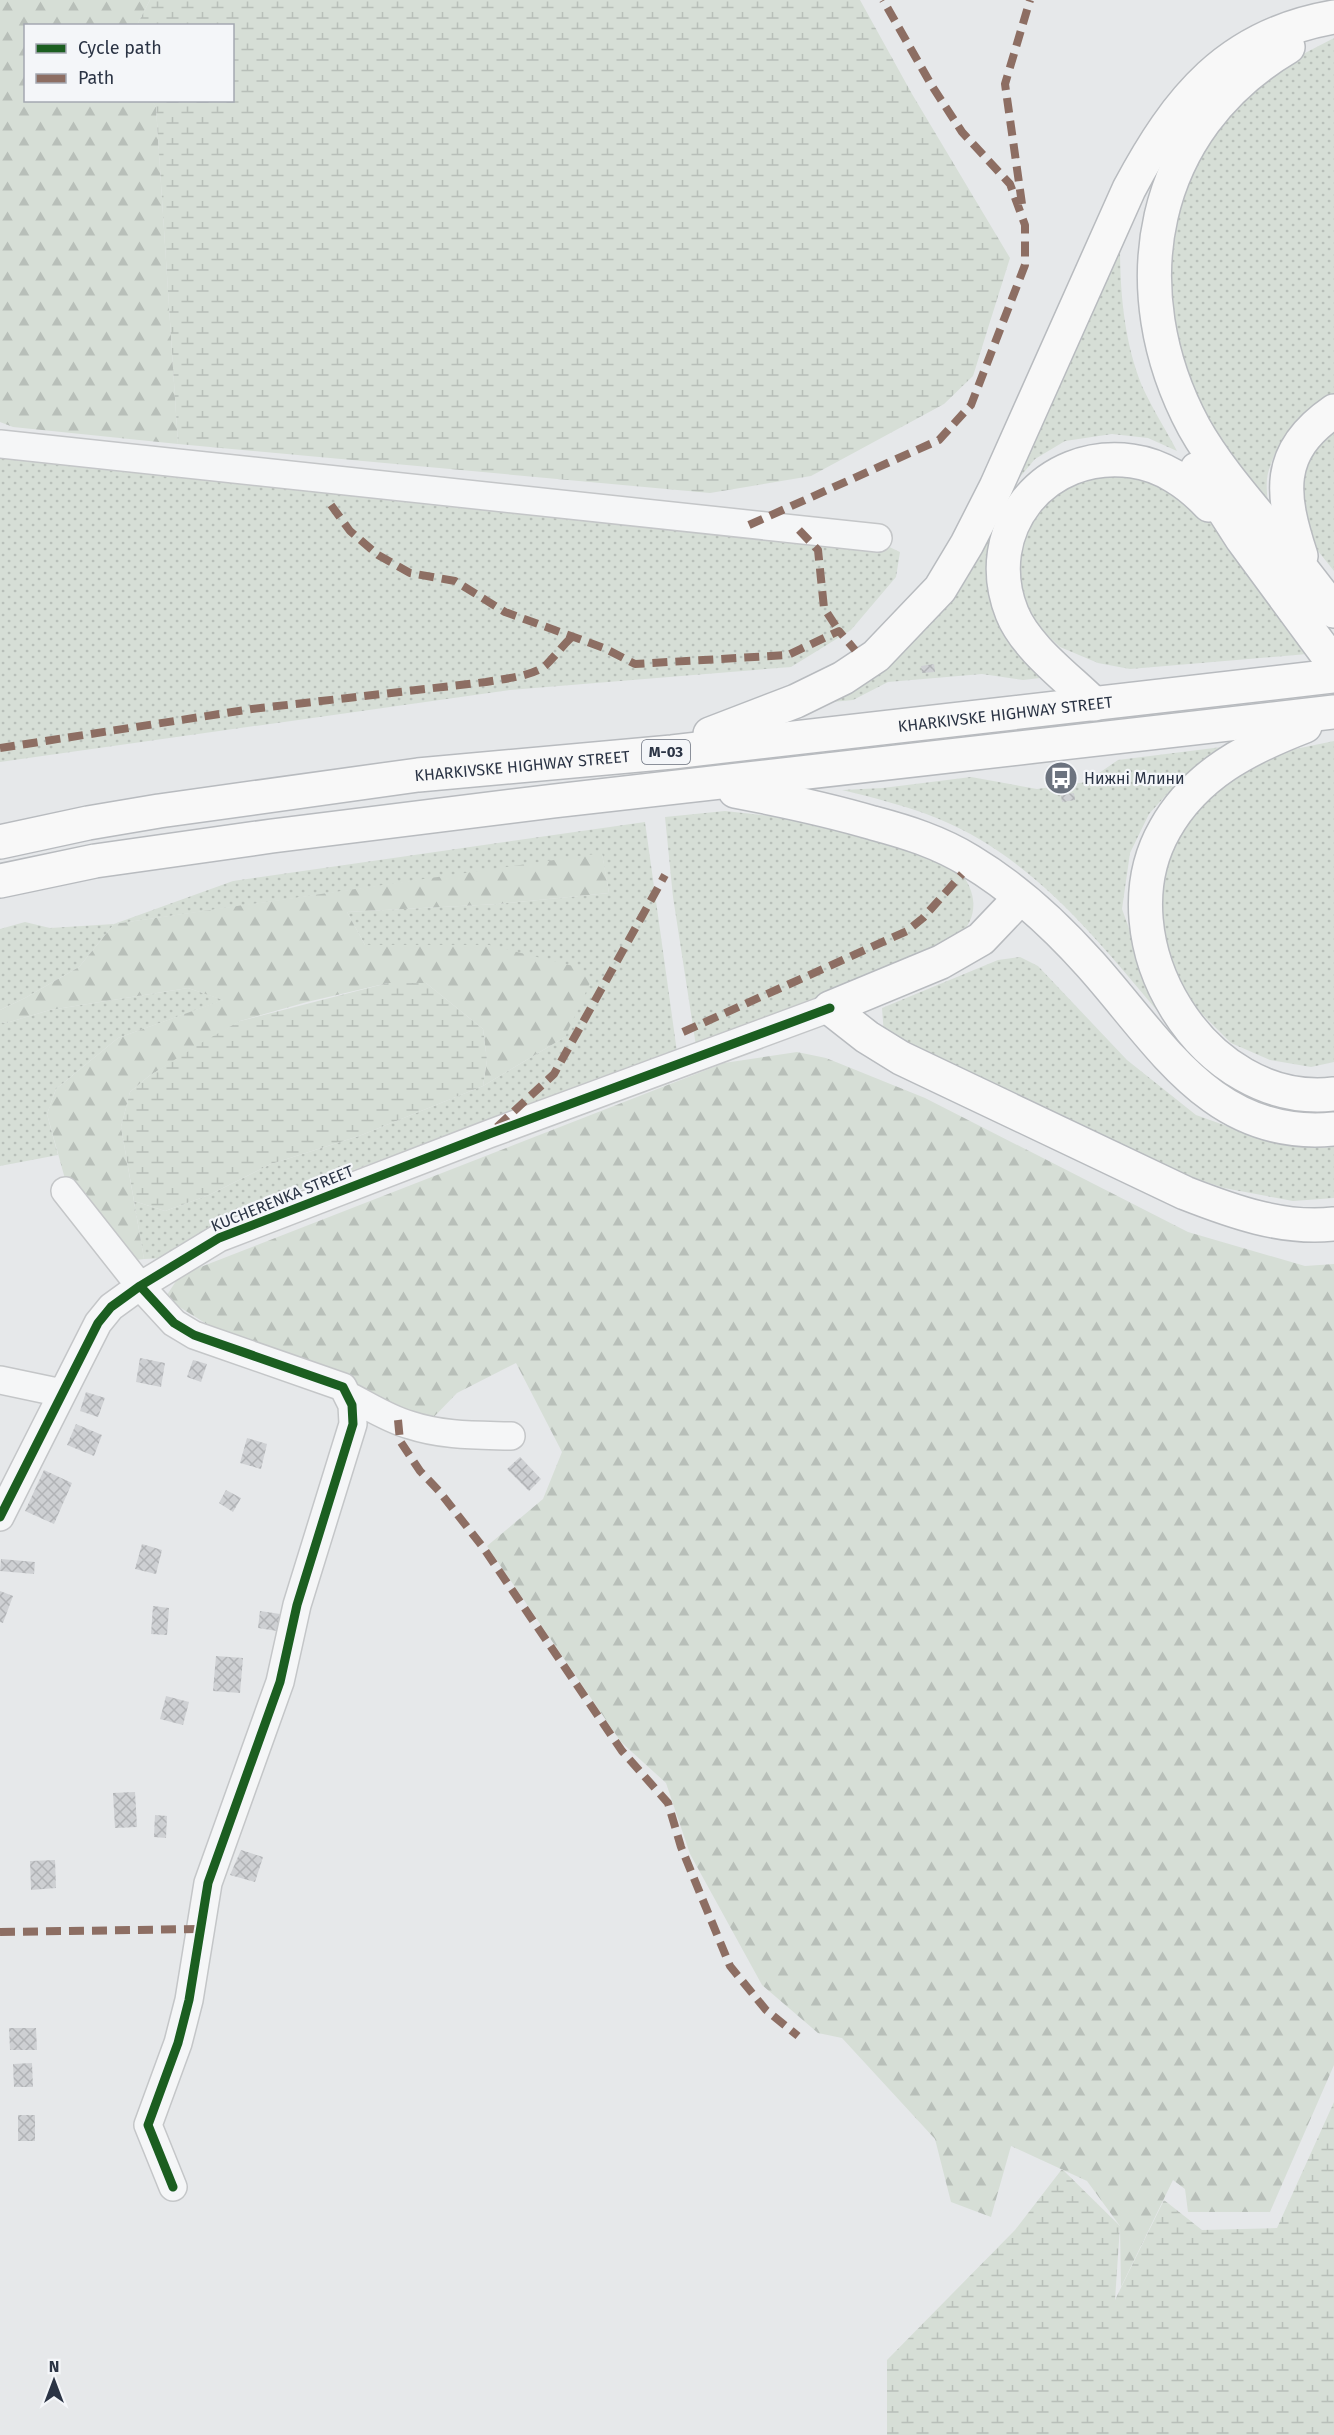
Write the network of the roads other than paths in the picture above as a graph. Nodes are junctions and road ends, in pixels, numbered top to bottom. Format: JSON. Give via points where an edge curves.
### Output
{"nodes":[{"id":1,"x":1334,"y":17,"type":"edge"},
{"id":2,"x":1334,"y":25,"type":"edge"},
{"id":3,"x":1171,"y":120,"type":"junction"},
{"id":4,"x":1334,"y":411,"type":"edge"},
{"id":5,"x":0,"y":444,"type":"edge"},
{"id":6,"x":878,"y":538,"type":"dead end"},
{"id":7,"x":1242,"y":539,"type":"junction"},
{"id":8,"x":1308,"y":575,"type":"junction"},
{"id":9,"x":1334,"y":611,"type":"edge"},
{"id":10,"x":1334,"y":664,"type":"edge"},
{"id":11,"x":1334,"y":676,"type":"edge"},
{"id":12,"x":1094,"y":704,"type":"junction"},
{"id":13,"x":1334,"y":714,"type":"edge"},
{"id":14,"x":549,"y":762,"type":"junction"},
{"id":15,"x":698,"y":785,"type":"junction"},
{"id":16,"x":0,"y":842,"type":"edge"},
{"id":17,"x":0,"y":881,"type":"edge"},
{"id":18,"x":1020,"y":898,"type":"junction"},
{"id":19,"x":830,"y":1008,"type":"junction"},
{"id":20,"x":1334,"y":1094,"type":"edge"},
{"id":21,"x":1334,"y":1129,"type":"edge"},
{"id":22,"x":65,"y":1191,"type":"dead end"},
{"id":23,"x":1334,"y":1224,"type":"edge"},
{"id":24,"x":140,"y":1286,"type":"junction"},
{"id":25,"x":0,"y":1380,"type":"edge"},
{"id":26,"x":62,"y":1393,"type":"junction"},
{"id":27,"x":347,"y":1395,"type":"junction"},
{"id":28,"x":511,"y":1436,"type":"dead end"},
{"id":29,"x":28,"y":1459,"type":"junction"},
{"id":30,"x":0,"y":1464,"type":"edge"},
{"id":31,"x":0,"y":1516,"type":"edge"},
{"id":32,"x":173,"y":2187,"type":"dead end"}],
"edges":[{"from":1,"to":3,"type":"highway","via":[[1279,33],[1236,53],[1195,89]]},
{"from":2,"to":8,"type":"highway","via":[[1272,56],[1234,86],[1208,116],[1188,145],[1173,179],[1158,232],[1155,261],[1160,337],[1183,404],[1234,486]]},
{"from":3,"to":7,"type":"highway","via":[[1139,226],[1134,276],[1137,329],[1145,366],[1162,407],[1185,451]]},
{"from":3,"to":14,"type":"highway","via":[[1129,189],[968,544],[940,589],[876,656],[813,694],[687,740]]},
{"from":4,"to":8,"type":"highway","via":[[1304,438],[1286,482],[1289,517]]},
{"from":5,"to":6,"type":"street"},
{"from":7,"to":10,"type":"highway"},
{"from":7,"to":12,"type":"highway","via":[[1185,484],[1160,468],[1133,461],[1103,460],[1073,467],[1049,480],[1027,499],[1014,520],[1004,554],[1010,607],[1029,641]]},
{"from":8,"to":9,"type":"highway"},
{"from":11,"to":12,"type":"highway","name":"KHARKIVSKE HIGHWAY STREET","number":"М-03"},
{"from":12,"to":14,"type":"highway","name":"KHARKIVSKE HIGHWAY STREET","number":"М-03","via":[[672,752]]},
{"from":13,"to":15,"type":"highway","number":"М-03"},
{"from":13,"to":20,"type":"highway","via":[[1242,753],[1207,777],[1183,801],[1164,830],[1146,893],[1157,967],[1178,1010],[1206,1046],[1223,1062],[1260,1084],[1305,1095]]},
{"from":14,"to":16,"type":"highway","name":"KHARKIVSKE HIGHWAY STREET","number":"М-03","via":[[250,797],[88,823]]},
{"from":15,"to":17,"type":"highway","number":"М-03","via":[[272,836],[95,861]]},
{"from":15,"to":18,"type":"highway","via":[[808,804],[923,837],[971,862]]},
{"from":18,"to":19,"type":"highway","via":[[981,939],[941,962]]},
{"from":18,"to":21,"type":"highway","via":[[1064,936],[1177,1066],[1216,1100],[1261,1122],[1290,1129]]},
{"from":19,"to":23,"type":"highway","via":[[901,1058],[1185,1193],[1276,1221]]},
{"from":19,"to":24,"type":"street","name":"KUCHERENKA STREET","via":[[219,1238]]},
{"from":22,"to":24,"type":"street"},
{"from":24,"to":26,"type":"street","name":"KUCHERENKA STREET","via":[[111,1307],[98,1323]]},
{"from":24,"to":27,"type":"street","via":[[174,1323],[194,1335],[343,1387]]},
{"from":25,"to":26,"type":"street"},
{"from":26,"to":29,"type":"street","name":"KUCHERENKA STREET"},
{"from":27,"to":28,"type":"street","via":[[407,1425],[444,1434]]},
{"from":27,"to":32,"type":"street","via":[[353,1424],[297,1605],[280,1682],[208,1883],[181,2032],[148,2125]]},
{"from":29,"to":30,"type":"street"},
{"from":29,"to":31,"type":"street","name":"KUCHERENKA STREET"}]}
